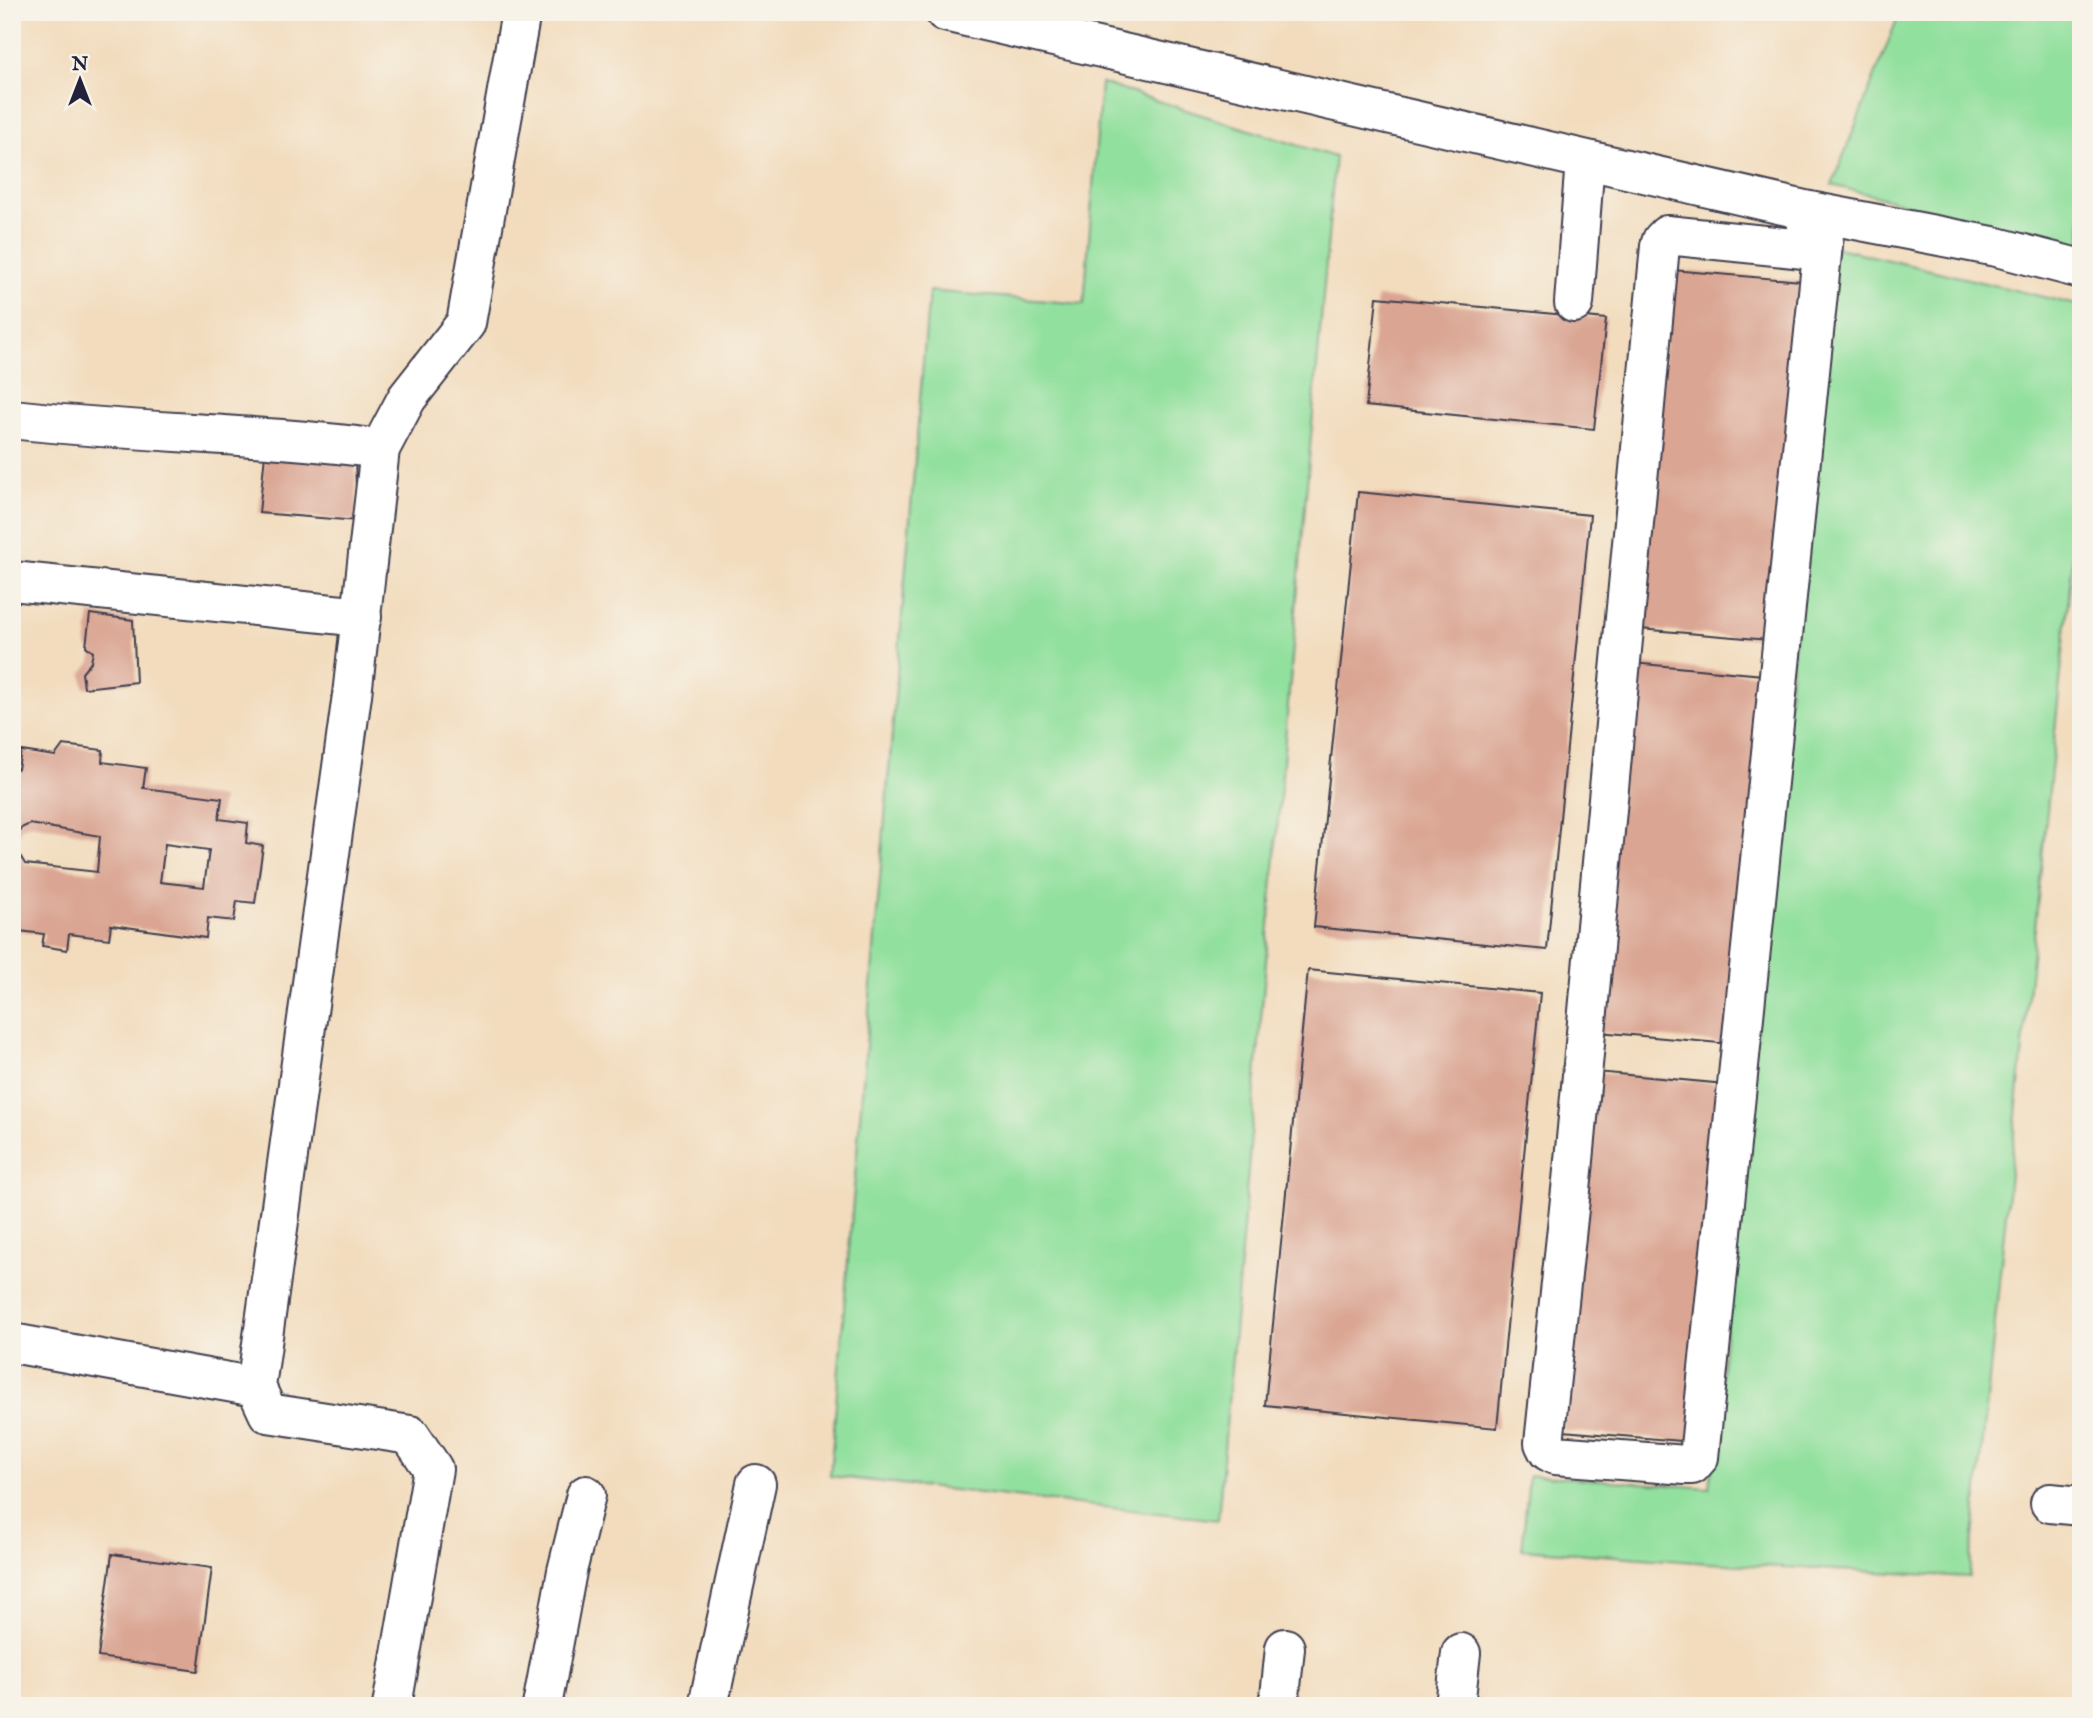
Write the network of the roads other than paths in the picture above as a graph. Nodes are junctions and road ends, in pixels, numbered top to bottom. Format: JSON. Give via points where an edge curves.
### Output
{"nodes":[{"id":1,"x":521,"y":12,"type":"edge"},
{"id":2,"x":946,"y":12,"type":"edge"},
{"id":3,"x":1586,"y":160,"type":"junction"},
{"id":4,"x":1815,"y":231,"type":"junction"},
{"id":5,"x":2081,"y":269,"type":"edge"},
{"id":6,"x":1574,"y":303,"type":"dead end"},
{"id":7,"x":12,"y":419,"type":"edge"},
{"id":8,"x":380,"y":449,"type":"junction"},
{"id":9,"x":12,"y":582,"type":"edge"},
{"id":10,"x":362,"y":617,"type":"junction"},
{"id":11,"x":12,"y":1343,"type":"edge"},
{"id":12,"x":256,"y":1387,"type":"junction"},
{"id":13,"x":756,"y":1484,"type":"dead end"},
{"id":14,"x":586,"y":1495,"type":"dead end"},
{"id":15,"x":1285,"y":1648,"type":"dead end"},
{"id":16,"x":1461,"y":1653,"type":"dead end"},
{"id":17,"x":392,"y":1706,"type":"edge"},
{"id":18,"x":542,"y":1706,"type":"edge"},
{"id":19,"x":708,"y":1706,"type":"edge"},
{"id":20,"x":1279,"y":1706,"type":"edge"},
{"id":21,"x":1455,"y":1706,"type":"edge"}],
"edges":[{"from":1,"to":8,"type":"street","via":[[466,323],[407,398]]},
{"from":2,"to":3,"type":"street"},
{"from":3,"to":4,"type":"street"},
{"from":3,"to":6,"type":"street"},
{"from":4,"to":4,"type":"street","via":[[1699,1457],[1686,1465],[1555,1455],[1544,1443],[1660,246],[1667,235]]},
{"from":4,"to":5,"type":"street","via":[[1997,247]]},
{"from":7,"to":8,"type":"street"},
{"from":8,"to":10,"type":"street"},
{"from":9,"to":10,"type":"street"},
{"from":10,"to":12,"type":"street"},
{"from":11,"to":12,"type":"street"},
{"from":12,"to":17,"type":"street","via":[[268,1413],[410,1435],[433,1469]]},
{"from":13,"to":19,"type":"street"},
{"from":14,"to":18,"type":"street"},
{"from":15,"to":20,"type":"street"},
{"from":16,"to":21,"type":"street"}]}
